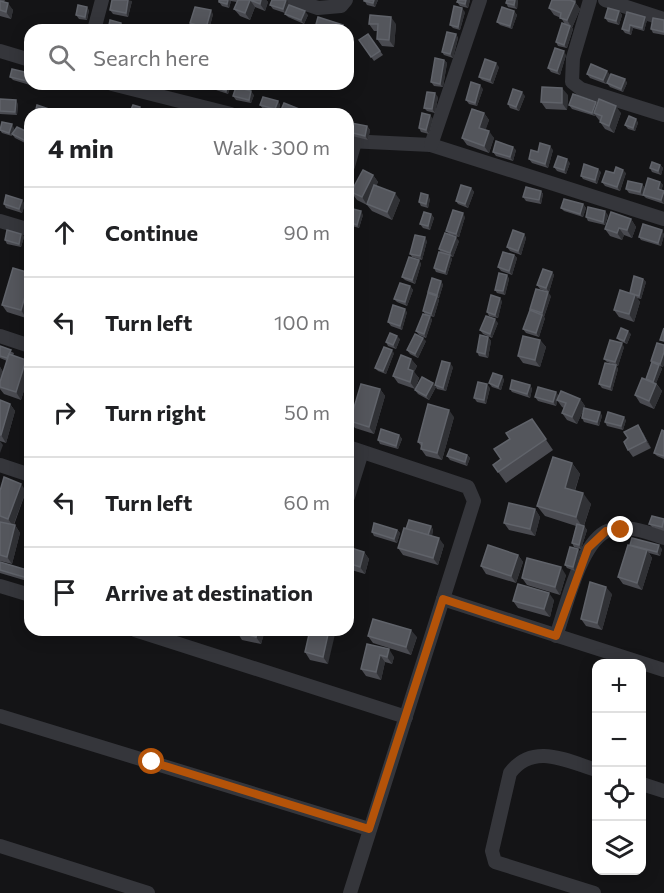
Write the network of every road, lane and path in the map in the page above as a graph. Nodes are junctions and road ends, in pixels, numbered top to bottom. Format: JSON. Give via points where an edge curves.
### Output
{"nodes":[{"id":1,"x":102,"y":0,"type":"edge"},
{"id":2,"x":294,"y":0,"type":"edge"},
{"id":3,"x":346,"y":0,"type":"edge"},
{"id":4,"x":480,"y":0,"type":"edge"},
{"id":5,"x":590,"y":0,"type":"edge"},
{"id":6,"x":605,"y":0,"type":"edge"},
{"id":7,"x":664,"y":19,"type":"edge"},
{"id":8,"x":96,"y":24,"type":"edge"},
{"id":9,"x":0,"y":51,"type":"edge"},
{"id":10,"x":24,"y":58,"type":"edge"},
{"id":11,"x":136,"y":90,"type":"edge"},
{"id":12,"x":207,"y":108,"type":"edge"},
{"id":13,"x":664,"y":115,"type":"edge"},
{"id":14,"x":354,"y":142,"type":"edge"},
{"id":15,"x":431,"y":145,"type":"junction"},
{"id":16,"x":664,"y":219,"type":"edge"},
{"id":17,"x":0,"y":220,"type":"edge"},
{"id":18,"x":24,"y":228,"type":"edge"},
{"id":19,"x":0,"y":336,"type":"edge"},
{"id":20,"x":24,"y":344,"type":"edge"},
{"id":21,"x":354,"y":449,"type":"edge"},
{"id":22,"x":362,"y":452,"type":"junction"},
{"id":23,"x":0,"y":465,"type":"edge"},
{"id":24,"x":24,"y":473,"type":"edge"},
{"id":25,"x":354,"y":478,"type":"edge"},
{"id":26,"x":664,"y":538,"type":"edge"},
{"id":27,"x":0,"y":586,"type":"edge"},
{"id":28,"x":24,"y":593,"type":"edge"},
{"id":29,"x":443,"y":599,"type":"junction"},
{"id":30,"x":154,"y":636,"type":"edge"},
{"id":31,"x":556,"y":636,"type":"junction"},
{"id":32,"x":664,"y":670,"type":"edge"},
{"id":33,"x":0,"y":716,"type":"edge"},
{"id":34,"x":406,"y":717,"type":"junction"},
{"id":35,"x":592,"y":768,"type":"edge"},
{"id":36,"x":646,"y":785,"type":"edge"},
{"id":37,"x":664,"y":791,"type":"edge"},
{"id":38,"x":369,"y":829,"type":"junction"},
{"id":39,"x":0,"y":846,"type":"edge"},
{"id":40,"x":148,"y":893,"type":"edge"},
{"id":41,"x":350,"y":893,"type":"edge"},
{"id":42,"x":594,"y":893,"type":"edge"}],
"edges":[{"from":1,"to":8,"type":"street"},
{"from":2,"to":3,"type":"street","via":[[329,9]]},
{"from":4,"to":15,"type":"street"},
{"from":5,"to":13,"type":"street","via":[[573,58],[572,82],[581,89]]},
{"from":6,"to":7,"type":"street"},
{"from":9,"to":10,"type":"street"},
{"from":11,"to":12,"type":"street"},
{"from":14,"to":15,"type":"street"},
{"from":15,"to":16,"type":"street"},
{"from":17,"to":18,"type":"street"},
{"from":19,"to":20,"type":"street"},
{"from":21,"to":22,"type":"street"},
{"from":22,"to":25,"type":"street"},
{"from":22,"to":29,"type":"street","via":[[468,487],[474,501]]},
{"from":23,"to":24,"type":"street"},
{"from":26,"to":31,"type":"street","via":[[636,529],[606,531],[588,548]]},
{"from":27,"to":28,"type":"street"},
{"from":29,"to":31,"type":"street"},
{"from":29,"to":34,"type":"street"},
{"from":30,"to":34,"type":"street"},
{"from":31,"to":32,"type":"street"},
{"from":33,"to":38,"type":"street"},
{"from":34,"to":38,"type":"street"},
{"from":35,"to":42,"type":"street","via":[[546,754],[525,759],[516,766],[510,773],[492,851],[495,862]]},
{"from":36,"to":37,"type":"street"},
{"from":38,"to":41,"type":"street"},
{"from":39,"to":40,"type":"street"}]}
